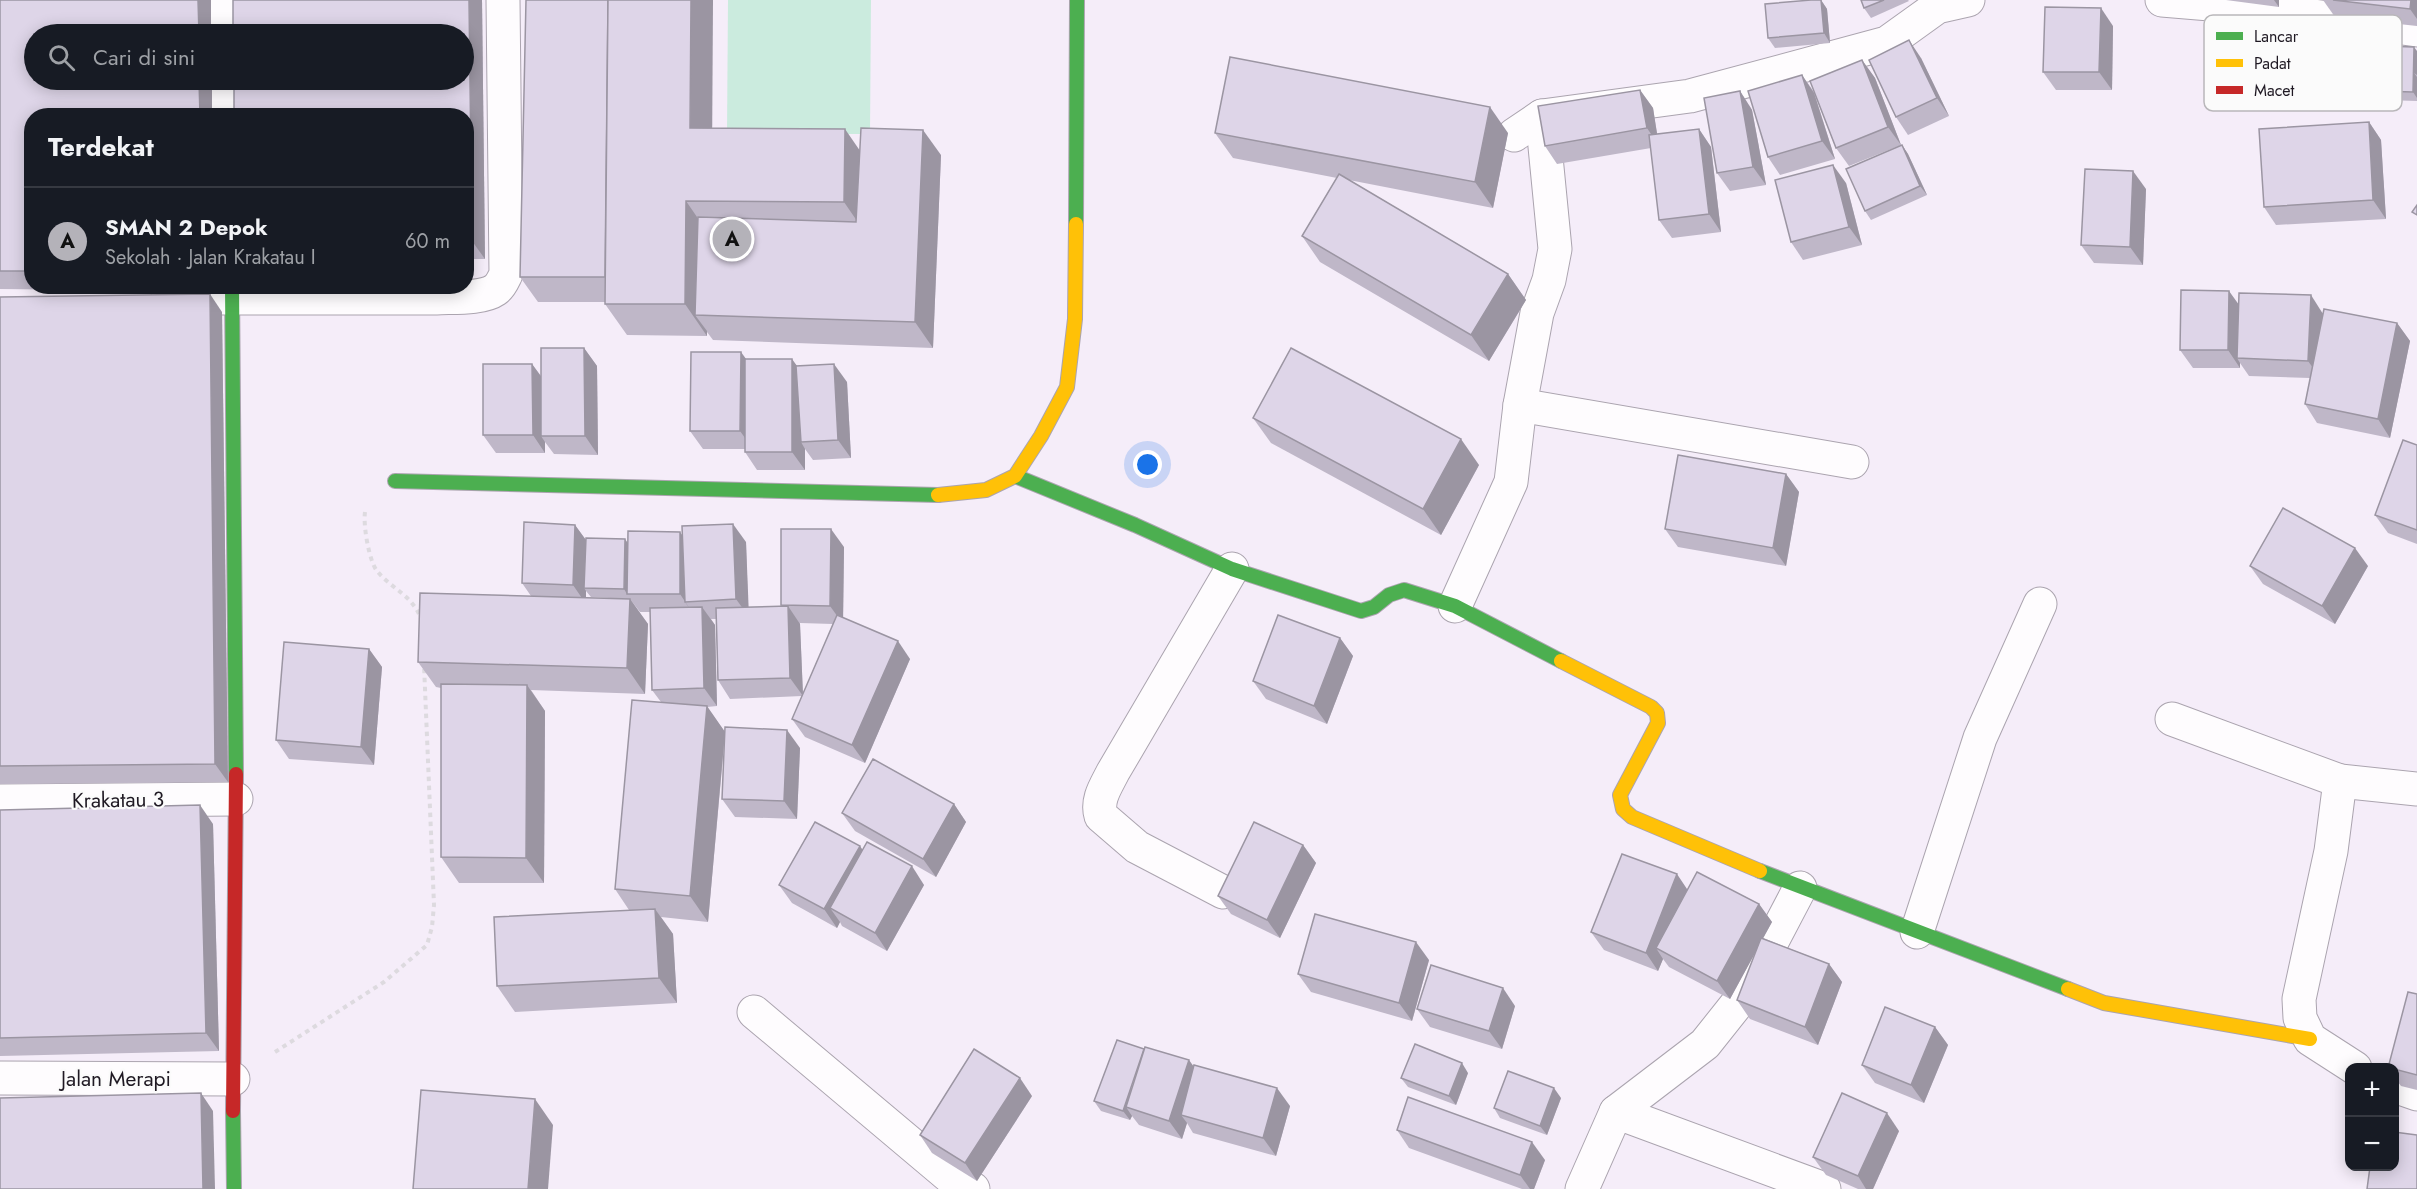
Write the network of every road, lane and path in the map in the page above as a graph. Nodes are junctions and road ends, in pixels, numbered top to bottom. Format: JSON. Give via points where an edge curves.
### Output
{"nodes":[{"id":1,"x":225,"y":0,"type":"edge"},
{"id":2,"x":503,"y":0,"type":"edge"},
{"id":3,"x":1077,"y":0,"type":"edge"},
{"id":4,"x":2162,"y":0,"type":"edge"},
{"id":5,"x":1947,"y":2,"type":"edge"},
{"id":6,"x":2305,"y":15,"type":"edge"},
{"id":7,"x":226,"y":24,"type":"edge"},
{"id":8,"x":2402,"y":28,"type":"edge"},
{"id":9,"x":2417,"y":30,"type":"edge"},
{"id":10,"x":227,"y":90,"type":"edge"},
{"id":11,"x":228,"y":108,"type":"edge"},
{"id":12,"x":1542,"y":116,"type":"junction"},
{"id":13,"x":1514,"y":135,"type":"dead end"},
{"id":14,"x":201,"y":294,"type":"edge"},
{"id":15,"x":232,"y":294,"type":"edge"},
{"id":16,"x":300,"y":294,"type":"edge"},
{"id":17,"x":140,"y":298,"type":"edge"},
{"id":18,"x":1520,"y":405,"type":"junction"},
{"id":19,"x":1852,"y":462,"type":"dead end"},
{"id":20,"x":1015,"y":476,"type":"junction"},
{"id":21,"x":395,"y":481,"type":"joint"},
{"id":22,"x":1232,"y":569,"type":"junction"},
{"id":23,"x":2040,"y":604,"type":"dead end"},
{"id":24,"x":1455,"y":606,"type":"junction"},
{"id":25,"x":422,"y":623,"type":"edge"},
{"id":26,"x":424,"y":658,"type":"edge"},
{"id":27,"x":2172,"y":719,"type":"dead end"},
{"id":28,"x":2340,"y":781,"type":"junction"},
{"id":29,"x":2417,"y":789,"type":"edge"},
{"id":30,"x":236,"y":798,"type":"junction"},
{"id":31,"x":0,"y":801,"type":"edge"},
{"id":32,"x":1800,"y":888,"type":"junction"},
{"id":33,"x":1223,"y":892,"type":"edge"},
{"id":34,"x":1917,"y":932,"type":"junction"},
{"id":35,"x":754,"y":1012,"type":"dead end"},
{"id":36,"x":2310,"y":1040,"type":"junction"},
{"id":37,"x":2347,"y":1063,"type":"edge"},
{"id":38,"x":0,"y":1078,"type":"edge"},
{"id":39,"x":233,"y":1079,"type":"junction"},
{"id":40,"x":2399,"y":1088,"type":"edge"},
{"id":41,"x":2417,"y":1094,"type":"edge"},
{"id":42,"x":1616,"y":1112,"type":"junction"},
{"id":43,"x":234,"y":1189,"type":"edge"},
{"id":44,"x":973,"y":1189,"type":"edge"},
{"id":45,"x":1582,"y":1189,"type":"edge"},
{"id":46,"x":1824,"y":1189,"type":"edge"}],
"edges":[{"from":1,"to":7,"type":"street"},
{"from":2,"to":16,"type":"street","via":[[506,274],[502,284],[494,291],[469,297]]},
{"from":3,"to":20,"type":"street","via":[[1075,319],[1066,387]]},
{"from":4,"to":6,"type":"street"},
{"from":5,"to":12,"type":"street","via":[[1887,43],[1789,71],[1690,96]]},
{"from":8,"to":9,"type":"street"},
{"from":10,"to":11,"type":"street"},
{"from":12,"to":13,"type":"street"},
{"from":12,"to":18,"type":"street","via":[[1555,249],[1537,313]]},
{"from":14,"to":17,"type":"street"},
{"from":15,"to":30,"type":"street"},
{"from":18,"to":19,"type":"street"},
{"from":18,"to":24,"type":"street","via":[[1510,482]]},
{"from":20,"to":21,"type":"street","via":[[986,490],[945,495]]},
{"from":20,"to":22,"type":"street"},
{"from":21,"to":25,"type":"path","via":[[375,486],[367,498],[367,540],[376,569],[410,599]]},
{"from":22,"to":24,"type":"street","via":[[1361,610],[1404,590]]},
{"from":22,"to":33,"type":"street","via":[[1113,772],[1098,808],[1101,816],[1137,847]]},
{"from":23,"to":34,"type":"street","via":[[1980,738]]},
{"from":24,"to":32,"type":"street","via":[[1657,713],[1658,723],[1620,795],[1623,810]]},
{"from":26,"to":39,"type":"path","via":[[434,905],[427,945],[384,982]]},
{"from":27,"to":28,"type":"street"},
{"from":28,"to":29,"type":"street"},
{"from":28,"to":36,"type":"street","via":[[2331,851],[2299,999],[2300,1018]]},
{"from":30,"to":31,"type":"street","name":"Krakatau 3"},
{"from":30,"to":39,"type":"street"},
{"from":32,"to":34,"type":"street"},
{"from":32,"to":42,"type":"street","via":[[1744,995],[1705,1044]]},
{"from":34,"to":36,"type":"street","via":[[2104,1003]]},
{"from":35,"to":44,"type":"street","via":[[949,1176]]},
{"from":36,"to":37,"type":"street"},
{"from":38,"to":39,"type":"street","name":"Jalan Merapi"},
{"from":39,"to":43,"type":"street"},
{"from":40,"to":41,"type":"street"},
{"from":42,"to":45,"type":"street"},
{"from":42,"to":46,"type":"street"}]}
